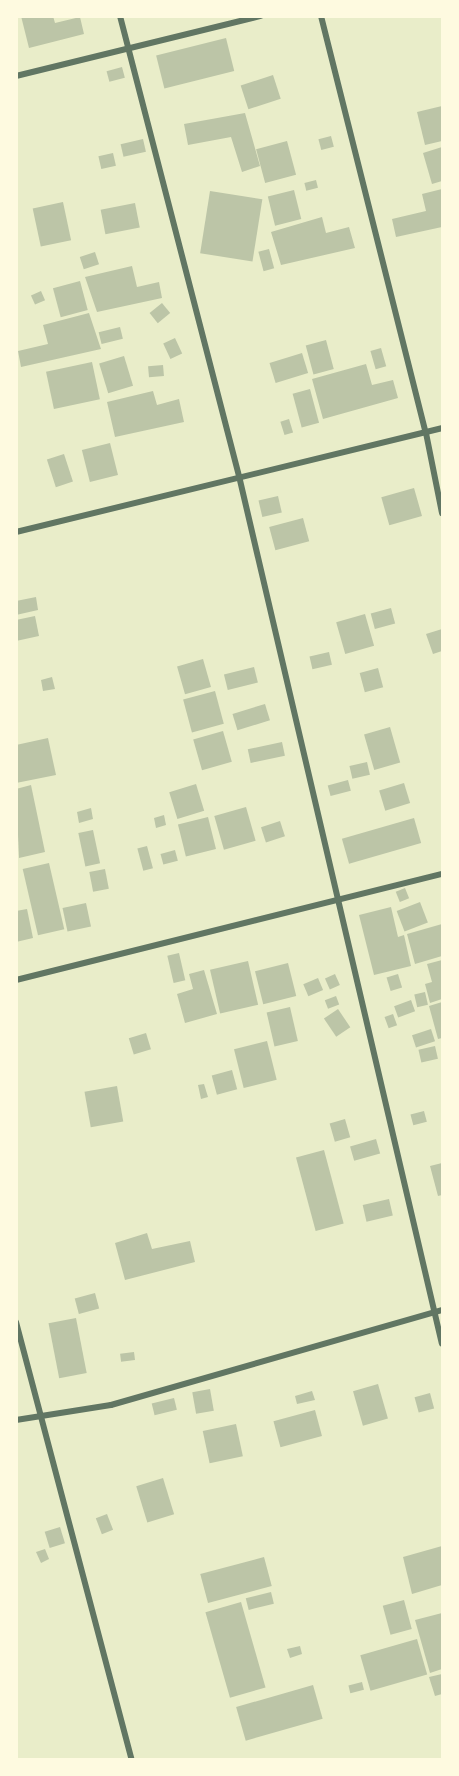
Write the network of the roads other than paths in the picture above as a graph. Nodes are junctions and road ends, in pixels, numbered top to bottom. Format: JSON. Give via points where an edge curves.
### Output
{"nodes":[{"id":1,"x":120,"y":16,"type":"edge"},
{"id":2,"x":261,"y":16,"type":"edge"},
{"id":3,"x":321,"y":16,"type":"edge"},
{"id":4,"x":127,"y":47,"type":"junction"},
{"id":5,"x":16,"y":76,"type":"edge"},
{"id":6,"x":442,"y":428,"type":"edge"},
{"id":7,"x":426,"y":434,"type":"junction"},
{"id":8,"x":239,"y":476,"type":"junction"},
{"id":9,"x":442,"y":513,"type":"edge"},
{"id":10,"x":16,"y":532,"type":"edge"},
{"id":11,"x":442,"y":874,"type":"edge"},
{"id":12,"x":339,"y":897,"type":"junction"},
{"id":13,"x":16,"y":980,"type":"edge"},
{"id":14,"x":442,"y":1310,"type":"edge"},
{"id":15,"x":435,"y":1312,"type":"junction"},
{"id":16,"x":16,"y":1322,"type":"edge"},
{"id":17,"x":442,"y":1344,"type":"edge"},
{"id":18,"x":44,"y":1415,"type":"junction"},
{"id":19,"x":16,"y":1420,"type":"edge"},
{"id":20,"x":132,"y":1760,"type":"edge"}],
"edges":[{"from":1,"to":4,"type":"street"},
{"from":2,"to":4,"type":"street"},
{"from":3,"to":7,"type":"street"},
{"from":4,"to":5,"type":"street"},
{"from":4,"to":8,"type":"street"},
{"from":6,"to":7,"type":"street"},
{"from":7,"to":8,"type":"street"},
{"from":7,"to":9,"type":"street"},
{"from":8,"to":10,"type":"street"},
{"from":8,"to":12,"type":"street"},
{"from":11,"to":12,"type":"street"},
{"from":12,"to":13,"type":"street"},
{"from":12,"to":15,"type":"street"},
{"from":14,"to":15,"type":"street"},
{"from":15,"to":17,"type":"street"},
{"from":15,"to":18,"type":"street","via":[[111,1404]]},
{"from":16,"to":18,"type":"street"},
{"from":18,"to":19,"type":"street"},
{"from":18,"to":20,"type":"street"}]}
